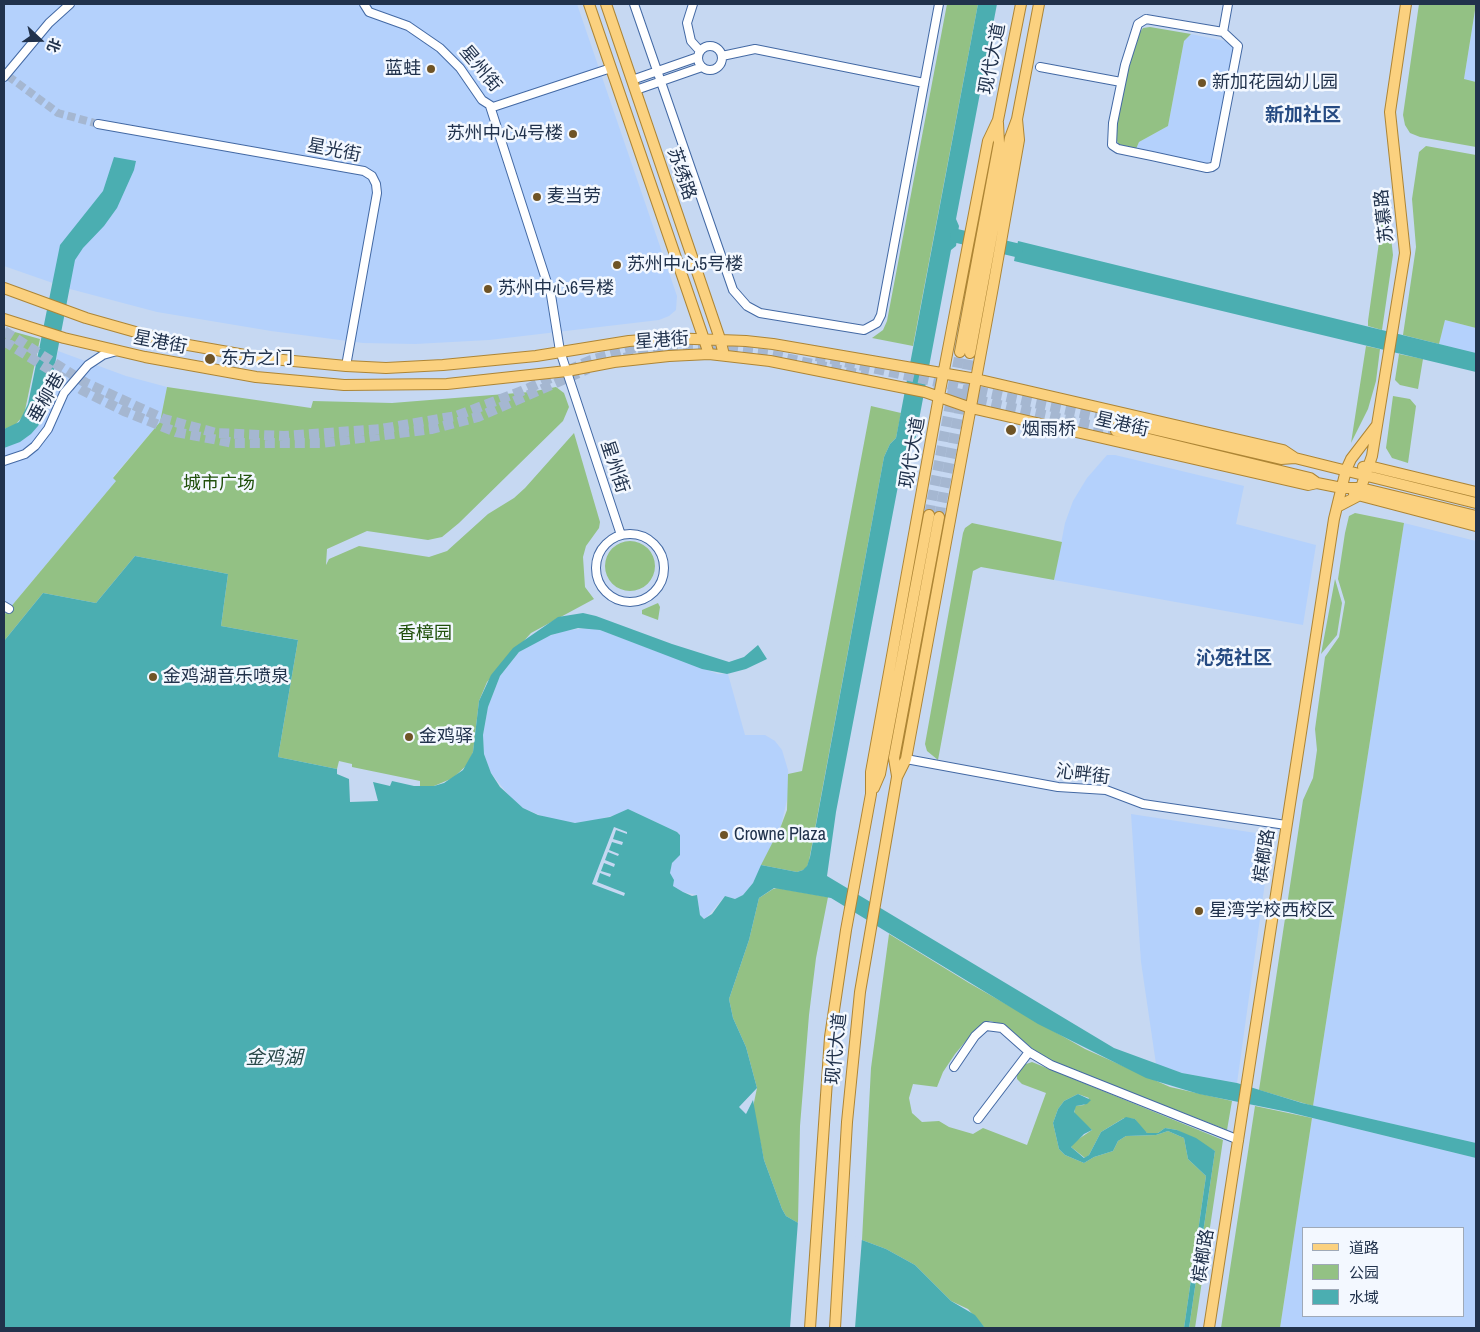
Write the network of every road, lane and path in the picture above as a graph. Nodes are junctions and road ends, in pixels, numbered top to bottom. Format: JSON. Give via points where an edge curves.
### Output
{"nodes":[{"id":1,"x":70,"y":4,"type":"edge"},
{"id":2,"x":363,"y":4,"type":"edge"},
{"id":3,"x":589,"y":4,"type":"edge"},
{"id":4,"x":606,"y":4,"type":"edge"},
{"id":5,"x":634,"y":4,"type":"edge"},
{"id":6,"x":693,"y":4,"type":"edge"},
{"id":7,"x":939,"y":4,"type":"edge"},
{"id":8,"x":1021,"y":4,"type":"edge"},
{"id":9,"x":1039,"y":4,"type":"edge"},
{"id":10,"x":1228,"y":4,"type":"edge"},
{"id":11,"x":1406,"y":4,"type":"edge"},
{"id":12,"x":1223,"y":32,"type":"junction"},
{"id":13,"x":699,"y":54,"type":"junction"},
{"id":14,"x":722,"y":56,"type":"junction"},
{"id":15,"x":702,"y":67,"type":"junction"},
{"id":16,"x":1040,"y":67,"type":"dead end"},
{"id":17,"x":611,"y":68,"type":"junction"},
{"id":18,"x":658,"y":71,"type":"junction"},
{"id":19,"x":5,"y":75,"type":"edge"},
{"id":20,"x":662,"y":81,"type":"junction"},
{"id":21,"x":1120,"y":82,"type":"junction"},
{"id":22,"x":924,"y":83,"type":"junction"},
{"id":23,"x":634,"y":85,"type":"junction"},
{"id":24,"x":490,"y":106,"type":"junction"},
{"id":25,"x":1017,"y":119,"type":"junction"},
{"id":26,"x":998,"y":120,"type":"junction"},
{"id":27,"x":98,"y":124,"type":"tunnel mouth"},
{"id":28,"x":4,"y":288,"type":"edge"},
{"id":29,"x":4,"y":319,"type":"edge"},
{"id":30,"x":702,"y":339,"type":"junction"},
{"id":31,"x":720,"y":340,"type":"junction"},
{"id":32,"x":560,"y":350,"type":"junction"},
{"id":33,"x":117,"y":351,"type":"junction"},
{"id":34,"x":709,"y":354,"type":"junction"},
{"id":35,"x":724,"y":355,"type":"junction"},
{"id":36,"x":346,"y":366,"type":"junction"},
{"id":37,"x":567,"y":371,"type":"junction"},
{"id":38,"x":944,"y":373,"type":"junction"},
{"id":39,"x":976,"y":379,"type":"junction"},
{"id":40,"x":939,"y":396,"type":"junction"},
{"id":41,"x":971,"y":408,"type":"junction"},
{"id":42,"x":1377,"y":424,"type":"junction"},
{"id":43,"x":1295,"y":458,"type":"junction"},
{"id":44,"x":4,"y":461,"type":"edge"},
{"id":45,"x":1346,"y":470,"type":"junction"},
{"id":46,"x":1367,"y":471,"type":"junction"},
{"id":47,"x":1317,"y":483,"type":"junction"},
{"id":48,"x":1342,"y":488,"type":"junction"},
{"id":49,"x":1360,"y":492,"type":"junction"},
{"id":50,"x":1476,"y":492,"type":"edge"},
{"id":51,"x":1476,"y":503,"type":"edge"},
{"id":52,"x":1337,"y":507,"type":"junction"},
{"id":53,"x":1475,"y":515,"type":"edge"},
{"id":54,"x":1476,"y":526,"type":"edge"},
{"id":55,"x":621,"y":535,"type":"junction"},
{"id":56,"x":906,"y":759,"type":"junction"},
{"id":57,"x":897,"y":777,"type":"junction"},
{"id":58,"x":871,"y":794,"type":"junction"},
{"id":59,"x":1286,"y":825,"type":"junction"},
{"id":60,"x":1029,"y":1052,"type":"junction"},
{"id":61,"x":954,"y":1067,"type":"dead end"},
{"id":62,"x":978,"y":1119,"type":"dead end"},
{"id":63,"x":1239,"y":1140,"type":"junction"},
{"id":64,"x":810,"y":1328,"type":"edge"},
{"id":65,"x":835,"y":1328,"type":"edge"},
{"id":66,"x":1209,"y":1328,"type":"edge"}],
"edges":[{"from":1,"to":19,"type":"street"},
{"from":2,"to":24,"type":"street","name":"星州街","via":[[370,12],[408,26],[440,48]]},
{"from":3,"to":17,"type":"main road","name":"苏绣路"},
{"from":4,"to":23,"type":"main road","name":"苏绣路"},
{"from":5,"to":18,"type":"street"},
{"from":6,"to":13,"type":"street","via":[[687,23],[691,42]]},
{"from":7,"to":22,"type":"street"},
{"from":8,"to":26,"type":"main road","name":"现代大道"},
{"from":9,"to":25,"type":"main road","name":"现代大道"},
{"from":10,"to":12,"type":"street"},
{"from":11,"to":42,"type":"main road","name":"苏慕路","via":[[1390,112],[1405,253]]},
{"from":12,"to":21,"type":"street","via":[[1140,20]]},
{"from":12,"to":21,"type":"street","via":[[1238,46],[1215,165],[1212,167],[1135,153],[1112,145]]},
{"from":13,"to":14,"type":"street","via":[[706,47],[713,46]]},
{"from":13,"to":15,"type":"street"},
{"from":13,"to":18,"type":"street"},
{"from":14,"to":15,"type":"street","via":[[716,68]]},
{"from":14,"to":22,"type":"street","via":[[755,50]]},
{"from":15,"to":20,"type":"street"},
{"from":16,"to":21,"type":"street"},
{"from":17,"to":24,"type":"street","name":"星州街"},
{"from":17,"to":30,"type":"main road","name":"苏绣路"},
{"from":18,"to":20,"type":"street"},
{"from":18,"to":23,"type":"street"},
{"from":20,"to":22,"type":"street","via":[[733,290],[739,298],[760,313],[864,330],[877,323],[881,315]]},
{"from":20,"to":23,"type":"street"},
{"from":23,"to":31,"type":"main road","name":"苏绣路"},
{"from":24,"to":32,"type":"street","name":"星州街","via":[[551,295]]},
{"from":25,"to":26,"type":"main road","name":"现代大道","via":[[1010,138],[965,352],[999,143]]},
{"from":25,"to":39,"type":"main road","name":"现代大道","via":[[1019,140]]},
{"from":26,"to":38,"type":"main road","name":"现代大道","via":[[988,141]]},
{"from":27,"to":36,"type":"street","name":"星光街","via":[[364,171],[372,176],[377,193]]},
{"from":28,"to":36,"type":"main road","name":"星港街","via":[[70,313],[171,342],[262,358]]},
{"from":29,"to":33,"type":"main road","name":"星港街"},
{"from":30,"to":31,"type":"main road","name":"星港街"},
{"from":30,"to":32,"type":"main road","name":"星港街","via":[[629,341]]},
{"from":30,"to":34,"type":"main road","name":"苏绣路"},
{"from":31,"to":35,"type":"main road","name":"苏绣路"},
{"from":31,"to":38,"type":"main road","name":"星港街","via":[[773,344]]},
{"from":32,"to":36,"type":"main road","name":"星港街","via":[[536,356],[424,366]]},
{"from":32,"to":37,"type":"street","name":"星州街"},
{"from":33,"to":37,"type":"main road","name":"星港街","via":[[256,377],[344,386],[447,384]]},
{"from":33,"to":44,"type":"street","name":"垂柳巷","via":[[88,364],[64,393],[48,429],[35,446],[25,454]]},
{"from":34,"to":35,"type":"main road","name":"星港街"},
{"from":34,"to":37,"type":"main road","name":"星港街","via":[[630,360]]},
{"from":35,"to":40,"type":"main road","name":"星港街","via":[[792,364]]},
{"from":37,"to":55,"type":"street","name":"星州街"},
{"from":38,"to":39,"type":"main road","name":"星港街"},
{"from":38,"to":40,"type":"main road","name":"现代大道"},
{"from":39,"to":41,"type":"main road","name":"现代大道"},
{"from":39,"to":43,"type":"main road","name":"星港街","via":[[1283,450]]},
{"from":40,"to":41,"type":"main road","name":"星港街"},
{"from":40,"to":58,"type":"main road","name":"现代大道","via":[[871,772]]},
{"from":41,"to":47,"type":"main road","name":"星港街","via":[[1308,485]]},
{"from":41,"to":56,"type":"main road","name":"现代大道"},
{"from":42,"to":45,"type":"main road","name":"苏慕路"},
{"from":42,"to":46,"type":"main road","name":"苏慕路"},
{"from":43,"to":45,"type":"main road","name":"星港街"},
{"from":43,"to":47,"type":"main road","name":"星港街","via":[[1281,459],[1117,426],[1310,478]]},
{"from":45,"to":46,"type":"main road"},
{"from":45,"to":48,"type":"main road","name":"苏慕路"},
{"from":46,"to":49,"type":"main road","name":"苏慕路"},
{"from":46,"to":50,"type":"main road"},
{"from":46,"to":51,"type":"main road"},
{"from":47,"to":48,"type":"main road","name":"星港街"},
{"from":48,"to":49,"type":"main road","name":"星港街"},
{"from":48,"to":52,"type":"main road","name":"苏慕路"},
{"from":49,"to":52,"type":"main road"},
{"from":49,"to":53,"type":"main road"},
{"from":49,"to":54,"type":"main road"},
{"from":52,"to":59,"type":"main road","name":"槟榔路"},
{"from":55,"to":55,"type":"street","via":[[612,539],[599,554],[596,573],[611,597],[637,602],[658,588],[664,568],[662,556],[646,537]]},
{"from":56,"to":57,"type":"main road","name":"现代大道"},
{"from":56,"to":59,"type":"street","name":"沁畔街","via":[[1058,787],[1106,790],[1143,804]]},
{"from":57,"to":58,"type":"main road","name":"现代大道","via":[[894,758],[934,516],[880,774]]},
{"from":57,"to":65,"type":"main road","name":"现代大道","via":[[854,1038]]},
{"from":58,"to":64,"type":"main road","name":"现代大道","via":[[830,1037]]},
{"from":59,"to":63,"type":"main road","name":"槟榔路"},
{"from":60,"to":61,"type":"street","via":[[1002,1028],[986,1026],[975,1036]]},
{"from":60,"to":62,"type":"street"},
{"from":60,"to":63,"type":"street","via":[[1051,1065]]},
{"from":63,"to":66,"type":"main road","name":"槟榔路"}]}
